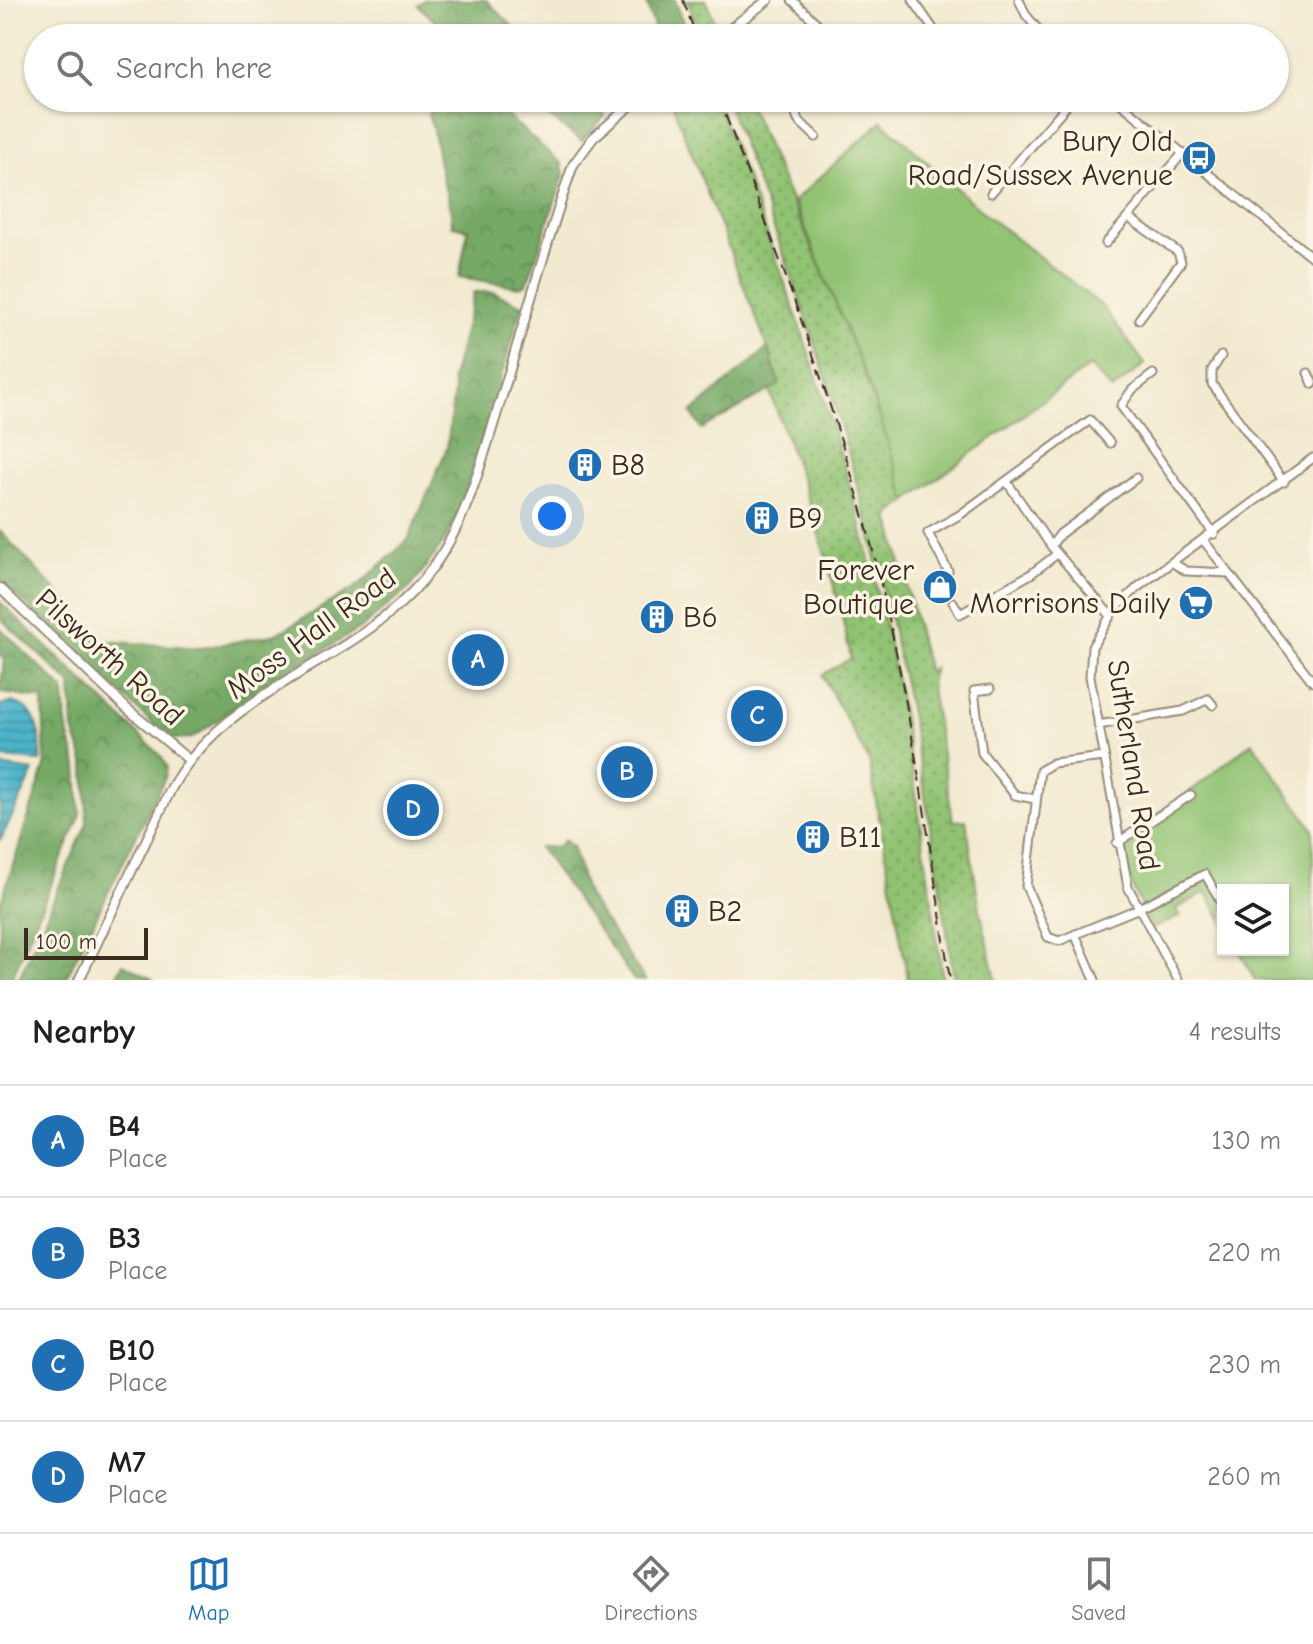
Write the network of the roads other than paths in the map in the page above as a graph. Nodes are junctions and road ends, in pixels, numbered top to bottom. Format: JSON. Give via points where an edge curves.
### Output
{"nodes":[{"id":1,"x":768,"y":0,"type":"edge"},
{"id":2,"x":792,"y":0,"type":"edge"},
{"id":3,"x":913,"y":0,"type":"edge"},
{"id":4,"x":1019,"y":0,"type":"edge"},
{"id":5,"x":737,"y":24,"type":"edge"},
{"id":6,"x":818,"y":24,"type":"edge"},
{"id":7,"x":930,"y":24,"type":"edge"},
{"id":8,"x":1033,"y":24,"type":"edge"},
{"id":9,"x":623,"y":112,"type":"edge"},
{"id":10,"x":796,"y":112,"type":"edge"},
{"id":11,"x":1061,"y":112,"type":"edge"},
{"id":12,"x":1132,"y":112,"type":"edge"},
{"id":13,"x":816,"y":137,"type":"dead end"},
{"id":14,"x":1183,"y":153,"type":"junction"},
{"id":15,"x":991,"y":193,"type":"dead end"},
{"id":16,"x":1129,"y":218,"type":"junction"},
{"id":17,"x":1106,"y":243,"type":"dead end"},
{"id":18,"x":1313,"y":258,"type":"edge"},
{"id":19,"x":1139,"y":319,"type":"dead end"},
{"id":20,"x":1221,"y":356,"type":"dead end"},
{"id":21,"x":1308,"y":373,"type":"dead end"},
{"id":22,"x":1153,"y":374,"type":"dead end"},
{"id":23,"x":1313,"y":384,"type":"edge"},
{"id":24,"x":1216,"y":391,"type":"junction"},
{"id":25,"x":1206,"y":397,"type":"dead end"},
{"id":26,"x":1110,"y":443,"type":"dead end"},
{"id":27,"x":1313,"y":458,"type":"edge"},
{"id":28,"x":1136,"y":478,"type":"dead end"},
{"id":29,"x":1007,"y":482,"type":"junction"},
{"id":30,"x":1284,"y":482,"type":"junction"},
{"id":31,"x":1214,"y":534,"type":"junction"},
{"id":32,"x":1204,"y":541,"type":"junction"},
{"id":33,"x":1051,"y":546,"type":"junction"},
{"id":34,"x":1057,"y":554,"type":"junction"},
{"id":35,"x":1173,"y":563,"type":"junction"},
{"id":36,"x":948,"y":571,"type":"dead end"},
{"id":37,"x":1228,"y":573,"type":"junction"},
{"id":38,"x":0,"y":588,"type":"edge"},
{"id":39,"x":953,"y":602,"type":"dead end"},
{"id":40,"x":1110,"y":615,"type":"junction"},
{"id":41,"x":1313,"y":682,"type":"edge"},
{"id":42,"x":990,"y":689,"type":"dead end"},
{"id":43,"x":1213,"y":705,"type":"dead end"},
{"id":44,"x":1098,"y":725,"type":"junction"},
{"id":45,"x":1104,"y":757,"type":"junction"},
{"id":46,"x":189,"y":760,"type":"junction"},
{"id":47,"x":1191,"y":795,"type":"dead end"},
{"id":48,"x":1035,"y":799,"type":"junction"},
{"id":49,"x":1117,"y":843,"type":"junction"},
{"id":50,"x":1217,"y":895,"type":"edge"},
{"id":51,"x":1137,"y":909,"type":"junction"},
{"id":52,"x":1075,"y":934,"type":"junction"},
{"id":53,"x":79,"y":980,"type":"edge"},
{"id":54,"x":1095,"y":980,"type":"edge"},
{"id":55,"x":1178,"y":980,"type":"edge"}],
"edges":[{"from":1,"to":5,"type":"street"},
{"from":2,"to":6,"type":"street"},
{"from":3,"to":7,"type":"street"},
{"from":4,"to":8,"type":"street"},
{"from":9,"to":46,"type":"street","name":"Moss Hall Road","via":[[573,165],[468,505],[440,557],[383,619],[255,699]]},
{"from":10,"to":13,"type":"street","via":[[802,126]]},
{"from":11,"to":15,"type":"street"},
{"from":12,"to":14,"type":"street"},
{"from":14,"to":16,"type":"street"},
{"from":14,"to":18,"type":"street"},
{"from":16,"to":17,"type":"street"},
{"from":16,"to":19,"type":"street","via":[[1178,252],[1181,262]]},
{"from":20,"to":24,"type":"street","via":[[1212,370]]},
{"from":21,"to":23,"type":"street"},
{"from":22,"to":31,"type":"street","via":[[1121,406]]},
{"from":24,"to":25,"type":"street"},
{"from":24,"to":30,"type":"street"},
{"from":26,"to":29,"type":"street","via":[[1090,420]]},
{"from":27,"to":30,"type":"street","name":"Sutherland Road"},
{"from":28,"to":33,"type":"street"},
{"from":29,"to":33,"type":"street"},
{"from":29,"to":36,"type":"street","via":[[928,533]]},
{"from":30,"to":31,"type":"street","name":"Sutherland Road"},
{"from":31,"to":32,"type":"street","name":"Sutherland Road"},
{"from":32,"to":35,"type":"street","name":"Sutherland Road"},
{"from":32,"to":37,"type":"street"},
{"from":33,"to":34,"type":"street"},
{"from":34,"to":39,"type":"street","via":[[960,614]]},
{"from":34,"to":40,"type":"street"},
{"from":35,"to":37,"type":"street","via":[[1186,571]]},
{"from":35,"to":40,"type":"street","name":"Sutherland Road"},
{"from":37,"to":41,"type":"street"},
{"from":38,"to":46,"type":"street","name":"Pilsworth Road"},
{"from":40,"to":44,"type":"street","name":"Sutherland Road","via":[[1092,647],[1090,676]]},
{"from":42,"to":48,"type":"street","via":[[974,691],[982,753],[1015,795]]},
{"from":43,"to":44,"type":"street","via":[[1208,699],[1183,711]]},
{"from":44,"to":45,"type":"street","name":"Sutherland Road"},
{"from":45,"to":48,"type":"street","via":[[1053,763],[1040,771]]},
{"from":45,"to":49,"type":"street","name":"Sutherland Road"},
{"from":46,"to":53,"type":"street","name":"Moss Hall Road"},
{"from":47,"to":49,"type":"street"},
{"from":48,"to":52,"type":"street","via":[[1026,886],[1048,937],[1059,941]]},
{"from":49,"to":51,"type":"street","name":"Sutherland Road"},
{"from":50,"to":51,"type":"street","via":[[1205,874]]},
{"from":51,"to":52,"type":"street"},
{"from":51,"to":55,"type":"street","name":"Sutherland Road"},
{"from":52,"to":54,"type":"street"}]}
